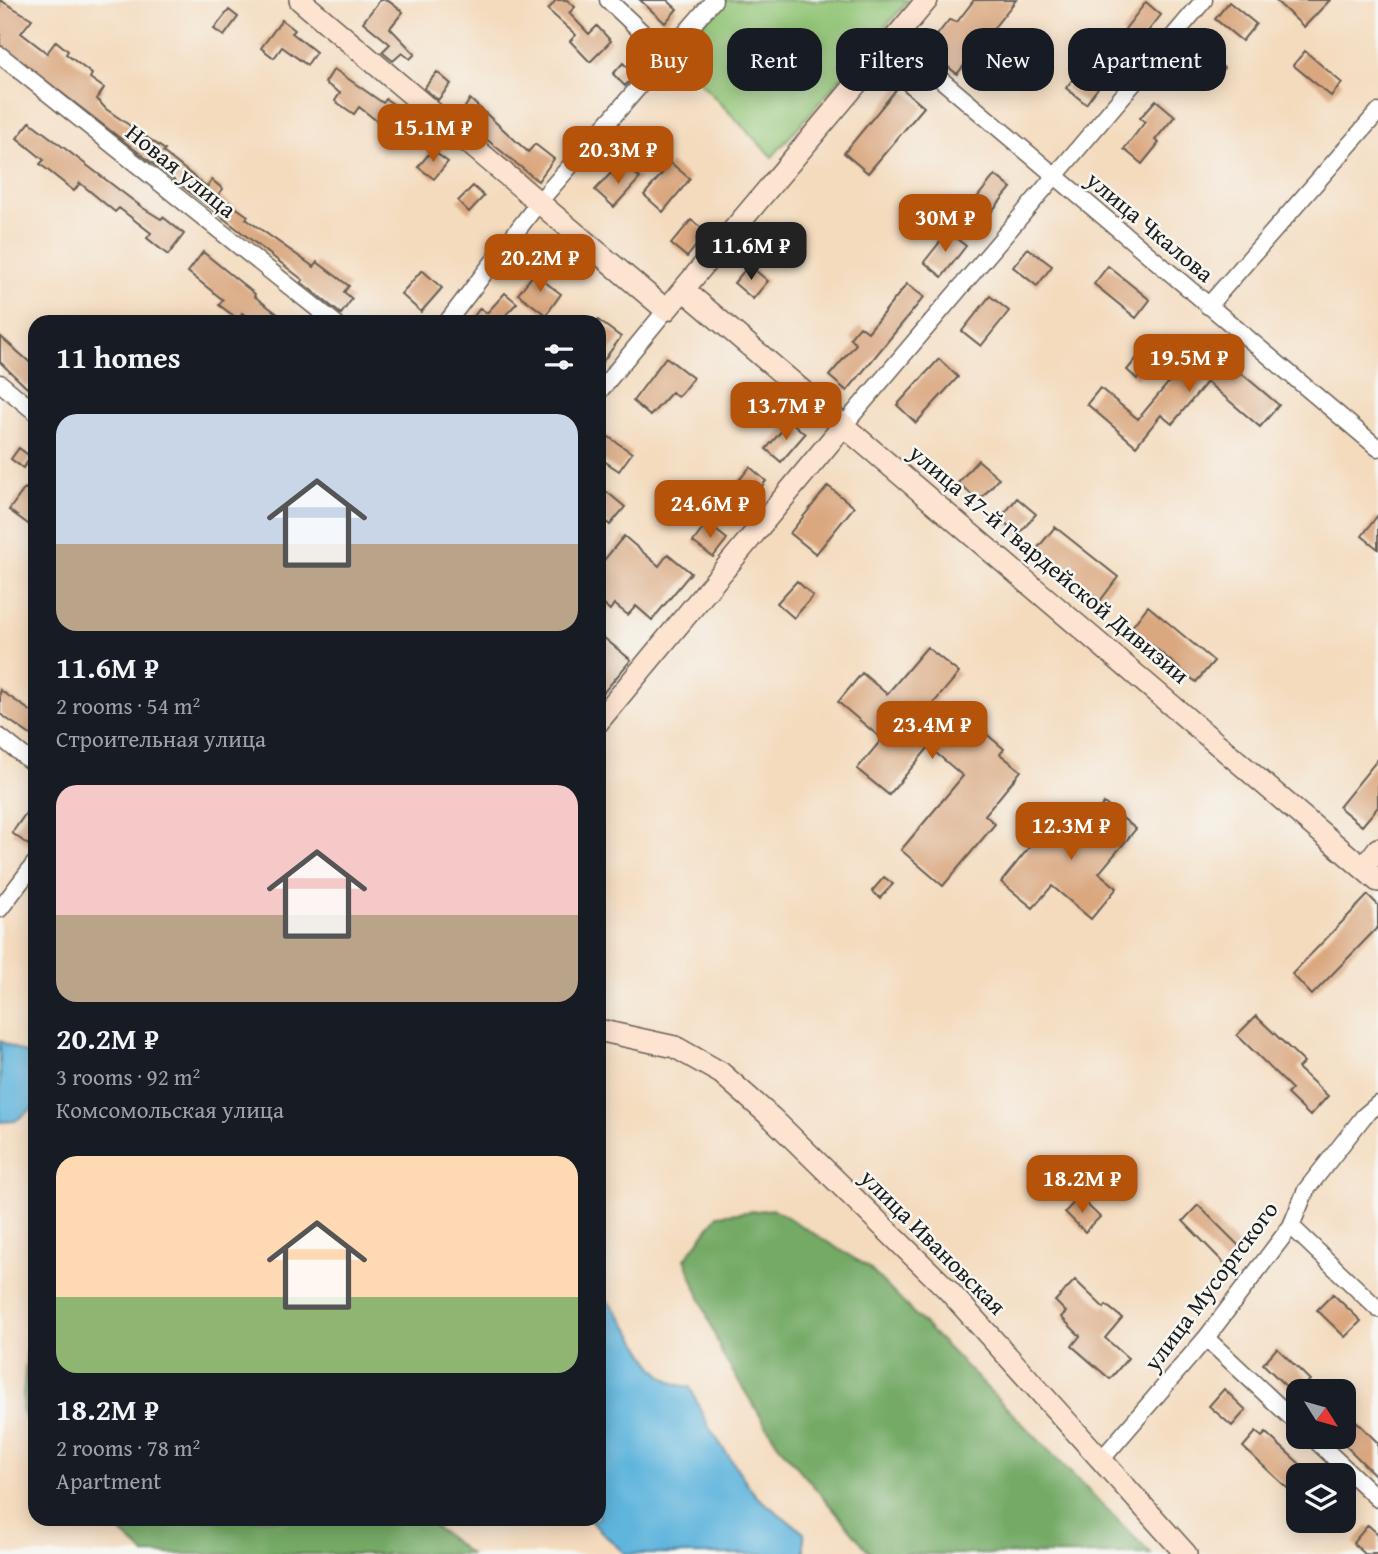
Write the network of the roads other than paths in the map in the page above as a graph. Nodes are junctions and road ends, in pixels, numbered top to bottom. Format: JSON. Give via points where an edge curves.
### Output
{"nodes":[{"id":1,"x":300,"y":0,"type":"edge"},
{"id":2,"x":608,"y":0,"type":"edge"},
{"id":3,"x":714,"y":0,"type":"edge"},
{"id":4,"x":927,"y":0,"type":"edge"},
{"id":5,"x":1204,"y":0,"type":"edge"},
{"id":6,"x":638,"y":28,"type":"edge"},
{"id":7,"x":690,"y":28,"type":"edge"},
{"id":8,"x":904,"y":28,"type":"edge"},
{"id":9,"x":0,"y":55,"type":"edge"},
{"id":10,"x":948,"y":86,"type":"edge"},
{"id":11,"x":635,"y":91,"type":"edge"},
{"id":12,"x":851,"y":91,"type":"edge"},
{"id":13,"x":1378,"y":112,"type":"edge"},
{"id":14,"x":1054,"y":176,"type":"junction"},
{"id":15,"x":539,"y":202,"type":"junction"},
{"id":16,"x":684,"y":290,"type":"junction"},
{"id":17,"x":1208,"y":306,"type":"junction"},
{"id":18,"x":666,"y":310,"type":"junction"},
{"id":19,"x":325,"y":315,"type":"edge"},
{"id":20,"x":452,"y":315,"type":"edge"},
{"id":21,"x":0,"y":383,"type":"edge"},
{"id":22,"x":606,"y":383,"type":"edge"},
{"id":23,"x":28,"y":406,"type":"edge"},
{"id":24,"x":844,"y":425,"type":"junction"},
{"id":25,"x":1378,"y":448,"type":"edge"},
{"id":26,"x":606,"y":712,"type":"edge"},
{"id":27,"x":0,"y":737,"type":"edge"},
{"id":28,"x":28,"y":759,"type":"edge"},
{"id":29,"x":1378,"y":849,"type":"edge"},
{"id":30,"x":28,"y":872,"type":"edge"},
{"id":31,"x":1371,"y":874,"type":"edge"},
{"id":32,"x":0,"y":909,"type":"edge"},
{"id":33,"x":606,"y":1032,"type":"edge"},
{"id":34,"x":1378,"y":1104,"type":"edge"},
{"id":35,"x":1291,"y":1226,"type":"junction"},
{"id":36,"x":1378,"y":1309,"type":"edge"},
{"id":37,"x":1206,"y":1338,"type":"junction"},
{"id":38,"x":1286,"y":1413,"type":"edge"},
{"id":39,"x":1325,"y":1449,"type":"edge"},
{"id":40,"x":1101,"y":1460,"type":"junction"},
{"id":41,"x":1378,"y":1499,"type":"edge"},
{"id":42,"x":1186,"y":1554,"type":"edge"}],
"edges":[{"from":1,"to":15,"type":"street"},
{"from":2,"to":6,"type":"street"},
{"from":3,"to":7,"type":"street"},
{"from":4,"to":8,"type":"street"},
{"from":5,"to":14,"type":"street"},
{"from":9,"to":19,"type":"street","name":"Новая улица"},
{"from":10,"to":14,"type":"street","name":"улица Чкалова"},
{"from":11,"to":15,"type":"street"},
{"from":12,"to":16,"type":"street"},
{"from":13,"to":17,"type":"street"},
{"from":14,"to":17,"type":"street","name":"улица Чкалова"},
{"from":14,"to":24,"type":"street"},
{"from":15,"to":18,"type":"street"},
{"from":15,"to":20,"type":"street"},
{"from":16,"to":18,"type":"street"},
{"from":16,"to":24,"type":"street","name":"улица 47-й Гвардейской Дивизии"},
{"from":17,"to":25,"type":"street","name":"улица Чкалова"},
{"from":18,"to":22,"type":"street"},
{"from":21,"to":23,"type":"street"},
{"from":24,"to":26,"type":"street"},
{"from":24,"to":31,"type":"street","name":"улица 47-й Гвардейской Дивизии"},
{"from":27,"to":28,"type":"street"},
{"from":29,"to":31,"type":"street"},
{"from":30,"to":32,"type":"street"},
{"from":33,"to":40,"type":"street","name":"улица Ивановская","via":[[676,1047],[721,1073],[948,1290]]},
{"from":34,"to":35,"type":"street","name":"улица Мусоргского","via":[[1306,1190]]},
{"from":35,"to":36,"type":"street"},
{"from":35,"to":37,"type":"street","name":"улица Мусоргского"},
{"from":37,"to":38,"type":"street"},
{"from":37,"to":40,"type":"street","name":"улица Мусоргского"},
{"from":39,"to":41,"type":"street"},
{"from":40,"to":42,"type":"street","name":"улица Ивановская"}]}
